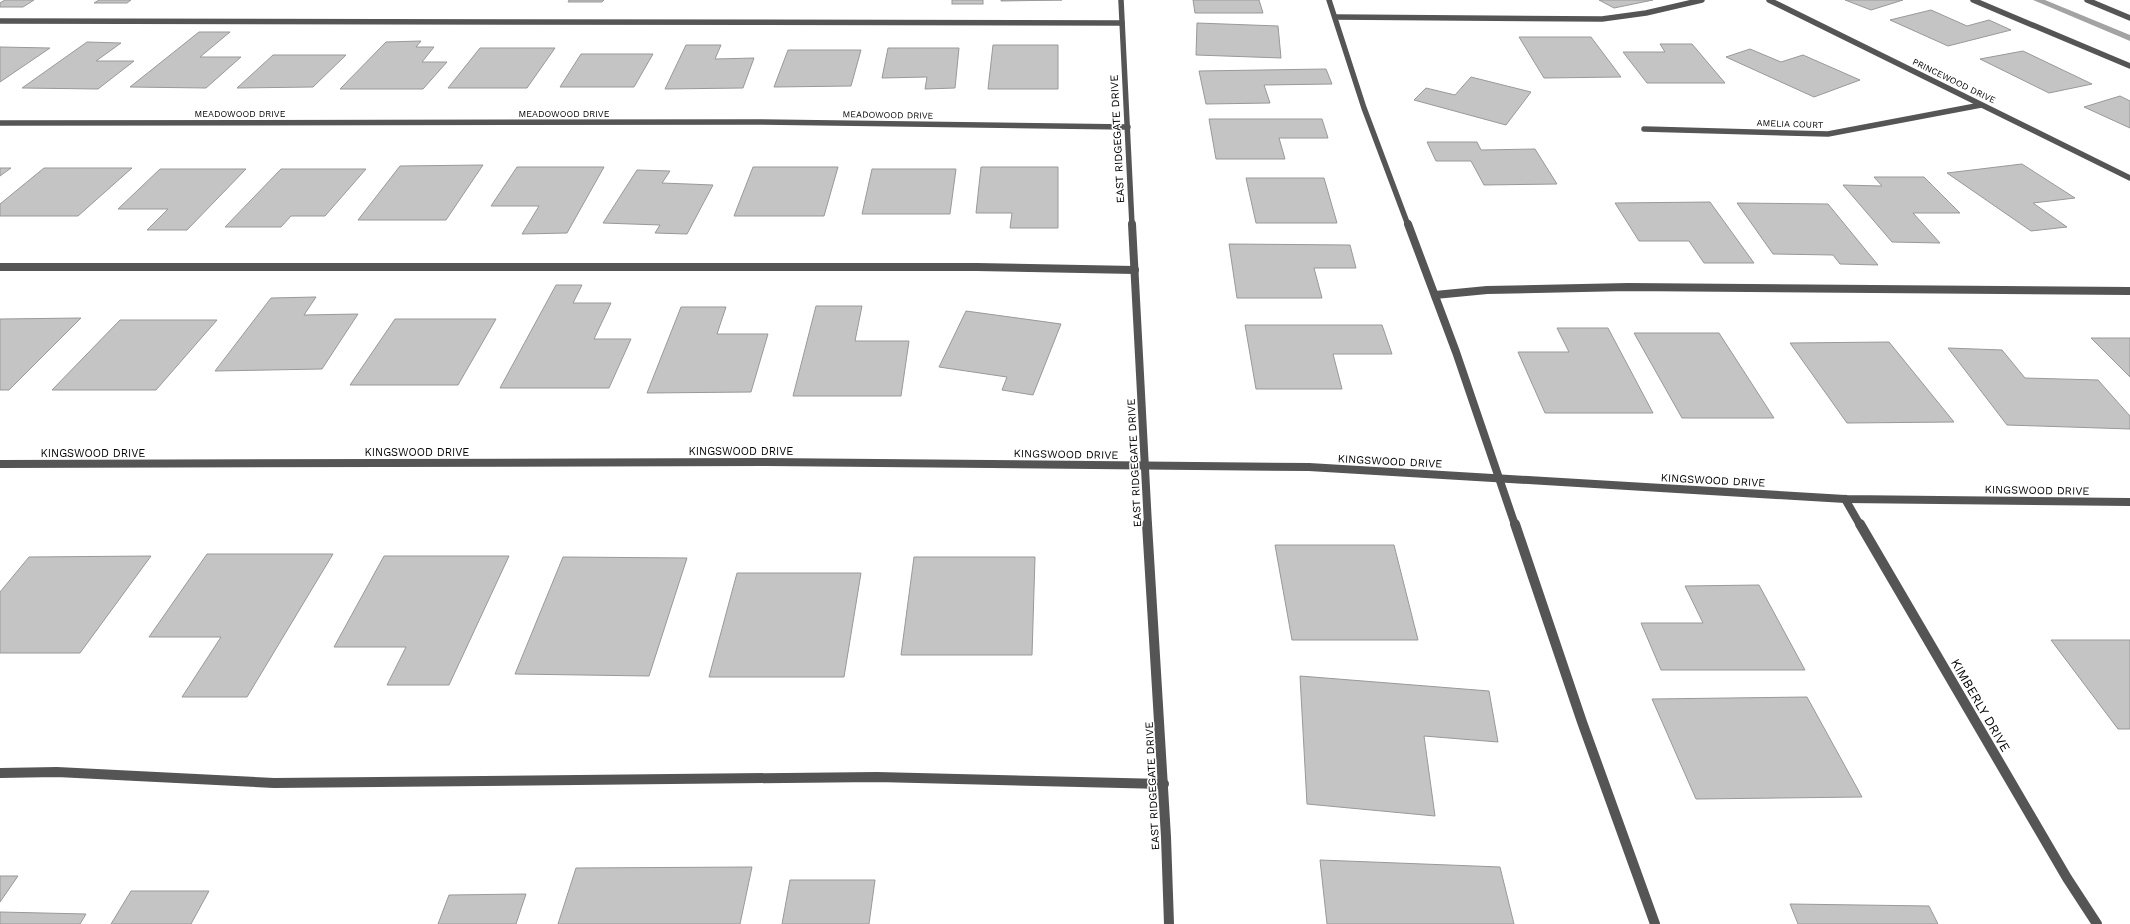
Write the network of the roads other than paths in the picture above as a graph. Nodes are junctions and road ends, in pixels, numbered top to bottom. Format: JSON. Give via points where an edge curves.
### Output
{"nodes":[{"id":1,"x":1121,"y":0,"type":"edge"},
{"id":2,"x":1329,"y":0,"type":"edge"},
{"id":3,"x":1702,"y":0,"type":"edge"},
{"id":4,"x":1769,"y":0,"type":"edge"},
{"id":5,"x":1973,"y":0,"type":"edge"},
{"id":6,"x":2087,"y":0,"type":"edge"},
{"id":7,"x":1335,"y":17,"type":"junction"},
{"id":8,"x":2130,"y":18,"type":"edge"},
{"id":9,"x":0,"y":21,"type":"edge"},
{"id":10,"x":1122,"y":23,"type":"junction"},
{"id":11,"x":2130,"y":66,"type":"edge"},
{"id":12,"x":1981,"y":105,"type":"junction"},
{"id":13,"x":0,"y":123,"type":"edge"},
{"id":14,"x":1128,"y":127,"type":"junction"},
{"id":15,"x":1644,"y":129,"type":"dead end"},
{"id":16,"x":2130,"y":178,"type":"edge"},
{"id":17,"x":0,"y":266,"type":"edge"},
{"id":18,"x":1135,"y":270,"type":"junction"},
{"id":19,"x":2130,"y":291,"type":"edge"},
{"id":20,"x":1434,"y":295,"type":"junction"},
{"id":21,"x":0,"y":464,"type":"edge"},
{"id":22,"x":1144,"y":466,"type":"junction"},
{"id":23,"x":1500,"y":479,"type":"junction"},
{"id":24,"x":1845,"y":499,"type":"junction"},
{"id":25,"x":2130,"y":502,"type":"edge"},
{"id":26,"x":0,"y":773,"type":"edge"},
{"id":27,"x":1164,"y":784,"type":"junction"},
{"id":28,"x":1169,"y":924,"type":"edge"},
{"id":29,"x":1655,"y":924,"type":"edge"},
{"id":30,"x":2097,"y":924,"type":"edge"}],
"edges":[{"from":1,"to":10,"type":"street","name":"EAST RIDGEGATE DRIVE"},
{"from":2,"to":7,"type":"street"},
{"from":3,"to":7,"type":"street","via":[[1646,13],[1602,19]]},
{"from":4,"to":12,"type":"street","name":"PRINCEWOOD DRIVE"},
{"from":5,"to":11,"type":"street"},
{"from":6,"to":8,"type":"street"},
{"from":7,"to":20,"type":"street","via":[[1364,108]]},
{"from":9,"to":10,"type":"street"},
{"from":10,"to":14,"type":"street","name":"EAST RIDGEGATE DRIVE"},
{"from":12,"to":15,"type":"street","name":"AMELIA COURT","via":[[1828,134]]},
{"from":12,"to":16,"type":"street","name":"PRINCEWOOD DRIVE"},
{"from":13,"to":14,"type":"street","name":"MEADOWOOD DRIVE","via":[[761,122]]},
{"from":14,"to":18,"type":"street","name":"EAST RIDGEGATE DRIVE"},
{"from":17,"to":18,"type":"street","via":[[977,267]]},
{"from":18,"to":22,"type":"street","name":"EAST RIDGEGATE DRIVE"},
{"from":19,"to":20,"type":"street","via":[[1628,287],[1488,290]]},
{"from":20,"to":23,"type":"street"},
{"from":21,"to":22,"type":"street","name":"KINGSWOOD DRIVE","via":[[765,462]]},
{"from":22,"to":23,"type":"street","name":"KINGSWOOD DRIVE","via":[[1309,467]]},
{"from":22,"to":27,"type":"street","name":"EAST RIDGEGATE DRIVE"},
{"from":23,"to":24,"type":"street","name":"KINGSWOOD DRIVE"},
{"from":23,"to":29,"type":"street","via":[[1582,722]]},
{"from":24,"to":25,"type":"street","name":"KINGSWOOD DRIVE"},
{"from":24,"to":30,"type":"street","name":"KIMBERLY DRIVE","via":[[2063,871]]},
{"from":26,"to":27,"type":"street","via":[[57,772],[274,783],[877,777]]},
{"from":27,"to":28,"type":"street","name":"EAST RIDGEGATE DRIVE"}]}
